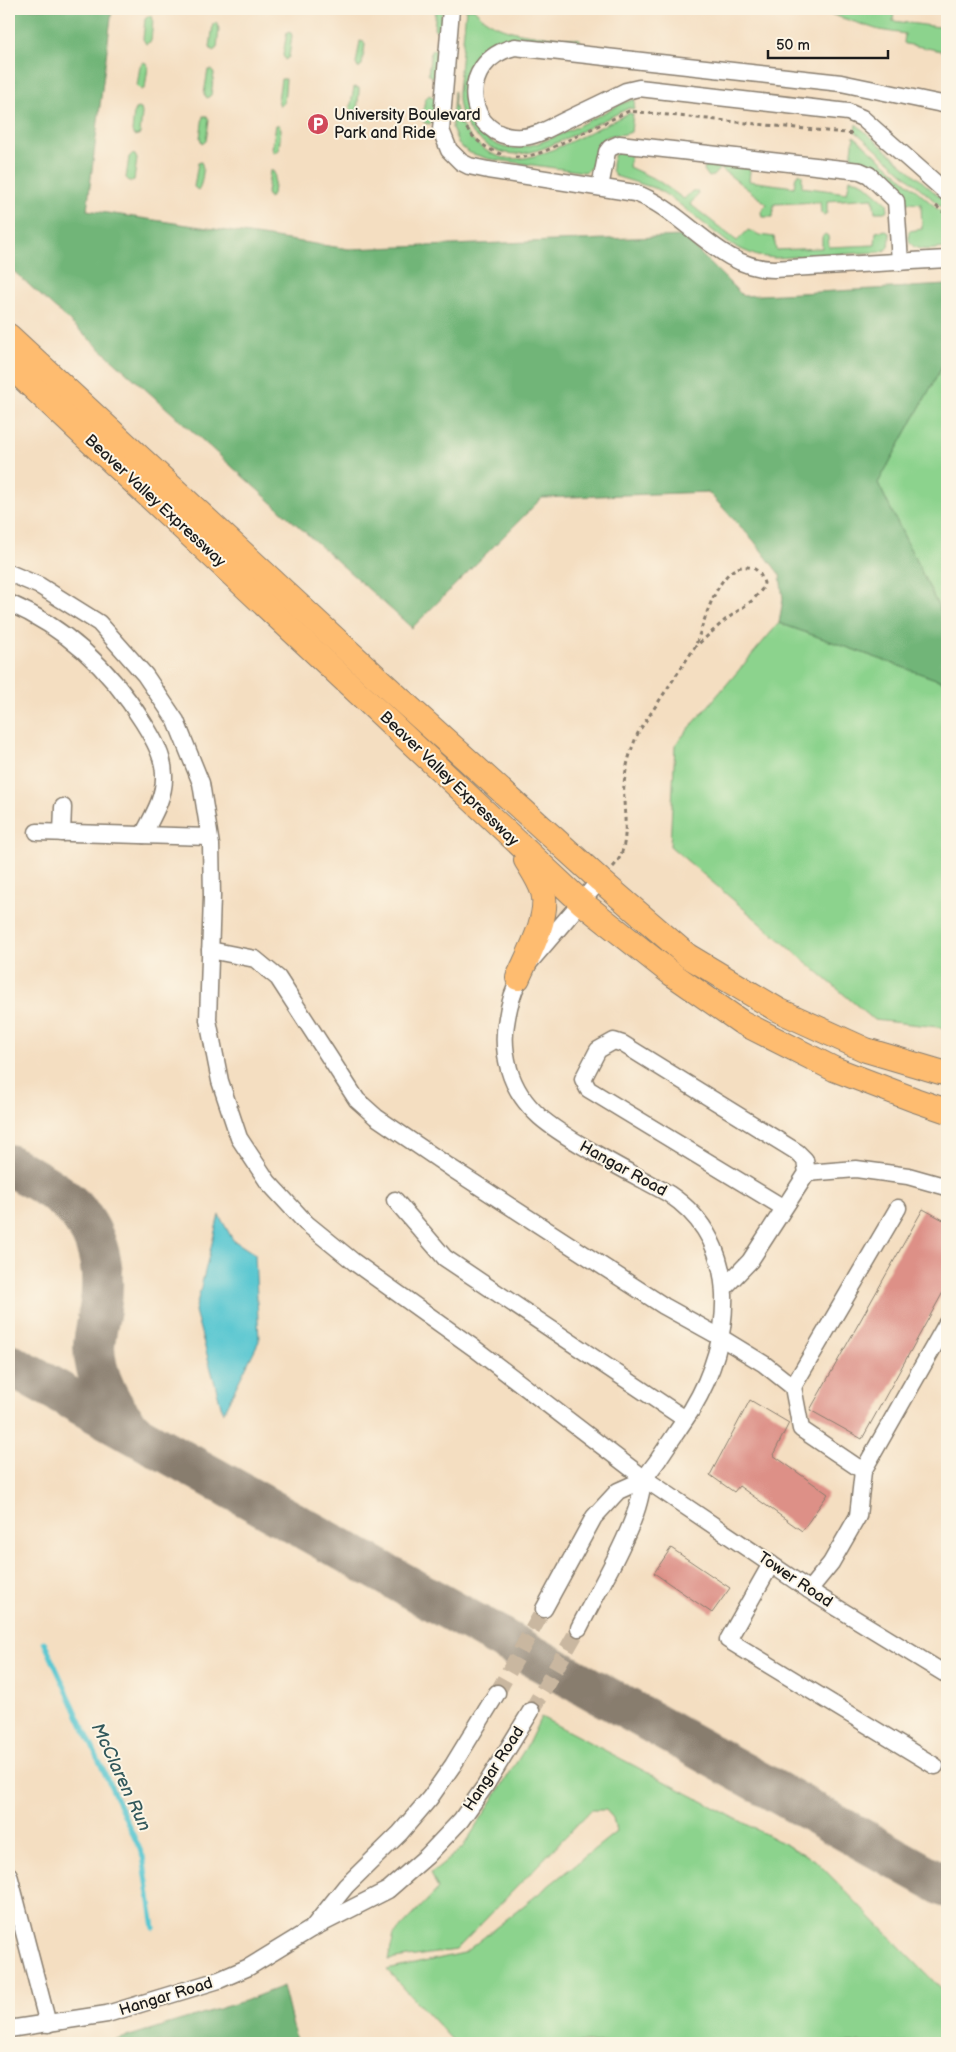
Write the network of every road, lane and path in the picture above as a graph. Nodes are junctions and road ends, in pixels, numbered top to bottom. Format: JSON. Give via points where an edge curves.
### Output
{"nodes":[{"id":1,"x":451,"y":9,"type":"edge"},
{"id":2,"x":947,"y":106,"type":"edge"},
{"id":3,"x":457,"y":110,"type":"dead end"},
{"id":4,"x":862,"y":140,"type":"dead end"},
{"id":5,"x":600,"y":187,"type":"junction"},
{"id":6,"x":947,"y":193,"type":"edge"},
{"id":7,"x":935,"y":205,"type":"dead end"},
{"id":8,"x":947,"y":215,"type":"edge"},
{"id":9,"x":947,"y":259,"type":"edge"},
{"id":10,"x":900,"y":262,"type":"junction"},
{"id":11,"x":9,"y":336,"type":"edge"},
{"id":12,"x":9,"y":365,"type":"edge"},
{"id":13,"x":9,"y":574,"type":"edge"},
{"id":14,"x":10,"y":607,"type":"edge"},
{"id":15,"x":695,"y":647,"type":"junction"},
{"id":16,"x":63,"y":807,"type":"dead end"},
{"id":17,"x":37,"y":832,"type":"dead end"},
{"id":18,"x":62,"y":832,"type":"junction"},
{"id":19,"x":143,"y":835,"type":"junction"},
{"id":20,"x":209,"y":836,"type":"junction"},
{"id":21,"x":515,"y":842,"type":"junction"},
{"id":22,"x":600,"y":880,"type":"junction"},
{"id":23,"x":581,"y":902,"type":"junction"},
{"id":24,"x":210,"y":950,"type":"junction"},
{"id":25,"x":518,"y":978,"type":"junction"},
{"id":26,"x":947,"y":1074,"type":"edge"},
{"id":27,"x":947,"y":1111,"type":"edge"},
{"id":28,"x":806,"y":1174,"type":"junction"},
{"id":29,"x":947,"y":1187,"type":"edge"},
{"id":30,"x":395,"y":1200,"type":"dead end"},
{"id":31,"x":784,"y":1208,"type":"junction"},
{"id":32,"x":898,"y":1208,"type":"dead end"},
{"id":33,"x":724,"y":1288,"type":"junction"},
{"id":34,"x":947,"y":1323,"type":"edge"},
{"id":35,"x":720,"y":1337,"type":"junction"},
{"id":36,"x":793,"y":1387,"type":"junction"},
{"id":37,"x":685,"y":1419,"type":"junction"},
{"id":38,"x":863,"y":1470,"type":"junction"},
{"id":39,"x":645,"y":1479,"type":"junction"},
{"id":40,"x":771,"y":1564,"type":"junction"},
{"id":41,"x":809,"y":1590,"type":"junction"},
{"id":42,"x":544,"y":1609,"type":"tunnel mouth"},
{"id":43,"x":579,"y":1628,"type":"tunnel mouth"},
{"id":44,"x":947,"y":1675,"type":"edge"},
{"id":45,"x":497,"y":1693,"type":"tunnel mouth"},
{"id":46,"x":531,"y":1711,"type":"tunnel mouth"},
{"id":47,"x":935,"y":1766,"type":"dead end"},
{"id":48,"x":9,"y":1875,"type":"edge"},
{"id":49,"x":311,"y":1929,"type":"junction"},
{"id":50,"x":48,"y":2024,"type":"junction"},
{"id":51,"x":9,"y":2029,"type":"edge"}],
"edges":[{"from":1,"to":5,"type":"street","via":[[441,130],[445,144],[454,156],[478,168]]},
{"from":2,"to":6,"type":"street","via":[[841,83],[515,47],[499,52],[486,62],[477,75],[474,92],[477,108],[485,122],[499,133],[515,137],[537,134],[626,91],[639,88],[848,112],[862,118]]},
{"from":3,"to":4,"type":"path","via":[[468,131],[484,146],[518,157],[543,152],[629,111],[855,134]]},
{"from":5,"to":10,"type":"street","via":[[635,193],[656,202],[731,258],[756,267]]},
{"from":5,"to":10,"type":"street","via":[[607,152],[619,144],[860,171],[869,175],[896,201]]},
{"from":7,"to":8,"type":"path"},
{"from":9,"to":10,"type":"street"},
{"from":11,"to":22,"type":"highway","name":"Beaver Valley Expressway"},
{"from":12,"to":21,"type":"highway","name":"Beaver Valley Expressway"},
{"from":13,"to":20,"type":"street","name":"Tower Road","via":[[40,586],[100,623],[145,675],[176,721],[201,782]]},
{"from":14,"to":19,"type":"street","via":[[36,616],[90,655],[128,698],[147,728],[159,753],[164,778],[157,807]]},
{"from":15,"to":15,"type":"path","via":[[760,594],[764,583],[755,568],[734,568],[724,577]]},
{"from":15,"to":22,"type":"path","via":[[652,709],[633,744],[624,786],[623,852]]},
{"from":16,"to":18,"type":"street"},
{"from":17,"to":18,"type":"street"},
{"from":18,"to":19,"type":"street"},
{"from":19,"to":20,"type":"street"},
{"from":20,"to":24,"type":"street","name":"Tower Road"},
{"from":21,"to":23,"type":"highway","name":"Beaver Valley Expressway"},
{"from":21,"to":25,"type":"highway","via":[[540,884],[545,903]]},
{"from":22,"to":23,"type":"street","name":"Hangar Road"},
{"from":22,"to":26,"type":"highway","name":"Beaver Valley Expressway","via":[[688,956],[778,1010],[866,1050]]},
{"from":23,"to":25,"type":"street","name":"Hangar Road"},
{"from":23,"to":27,"type":"highway","name":"Beaver Valley Expressway","via":[[672,974],[741,1022],[834,1069]]},
{"from":24,"to":35,"type":"street","via":[[255,959],[278,978],[358,1100],[376,1117],[664,1306]]},
{"from":24,"to":39,"type":"street","name":"Tower Road","via":[[208,1020],[220,1081],[239,1138],[268,1182],[306,1224],[354,1262],[474,1348]]},
{"from":25,"to":33,"type":"street","name":"Hangar Road","via":[[510,1003],[504,1044],[512,1079],[524,1101],[541,1119],[565,1136],[683,1204],[711,1239],[722,1270]]},
{"from":28,"to":29,"type":"street","via":[[856,1169],[908,1176]]},
{"from":28,"to":31,"type":"street"},
{"from":28,"to":31,"type":"street","via":[[805,1160],[797,1152],[623,1044],[614,1041],[598,1050],[583,1079],[588,1089]]},
{"from":30,"to":37,"type":"street","via":[[445,1258]]},
{"from":31,"to":33,"type":"street","via":[[750,1261]]},
{"from":32,"to":36,"type":"street"},
{"from":33,"to":35,"type":"street","name":"Hangar Road","via":[[724,1323]]},
{"from":34,"to":38,"type":"street"},
{"from":35,"to":36,"type":"street","via":[[764,1364]]},
{"from":35,"to":37,"type":"street","name":"Hangar Road","via":[[710,1371]]},
{"from":36,"to":38,"type":"street","via":[[801,1429]]},
{"from":37,"to":39,"type":"street","name":"Hangar Road"},
{"from":38,"to":41,"type":"street","via":[[858,1516],[831,1563]]},
{"from":39,"to":40,"type":"street","name":"Tower Road"},
{"from":39,"to":42,"type":"street","via":[[618,1491],[594,1517]]},
{"from":39,"to":43,"type":"street","name":"Hangar Road","via":[[626,1538]]},
{"from":40,"to":41,"type":"street","name":"Tower Road"},
{"from":40,"to":47,"type":"street","via":[[728,1640]]},
{"from":41,"to":44,"type":"street","name":"Tower Road"},
{"from":45,"to":49,"type":"street","name":"Hangar Road","via":[[430,1798],[346,1886]]},
{"from":46,"to":49,"type":"street","name":"Hangar Road","via":[[474,1803],[426,1856],[388,1890]]},
{"from":48,"to":50,"type":"street"},
{"from":49,"to":50,"type":"street","name":"Hangar Road","via":[[249,1967],[220,1980],[125,2010]]},
{"from":50,"to":51,"type":"street","name":"Hangar Road"}]}
